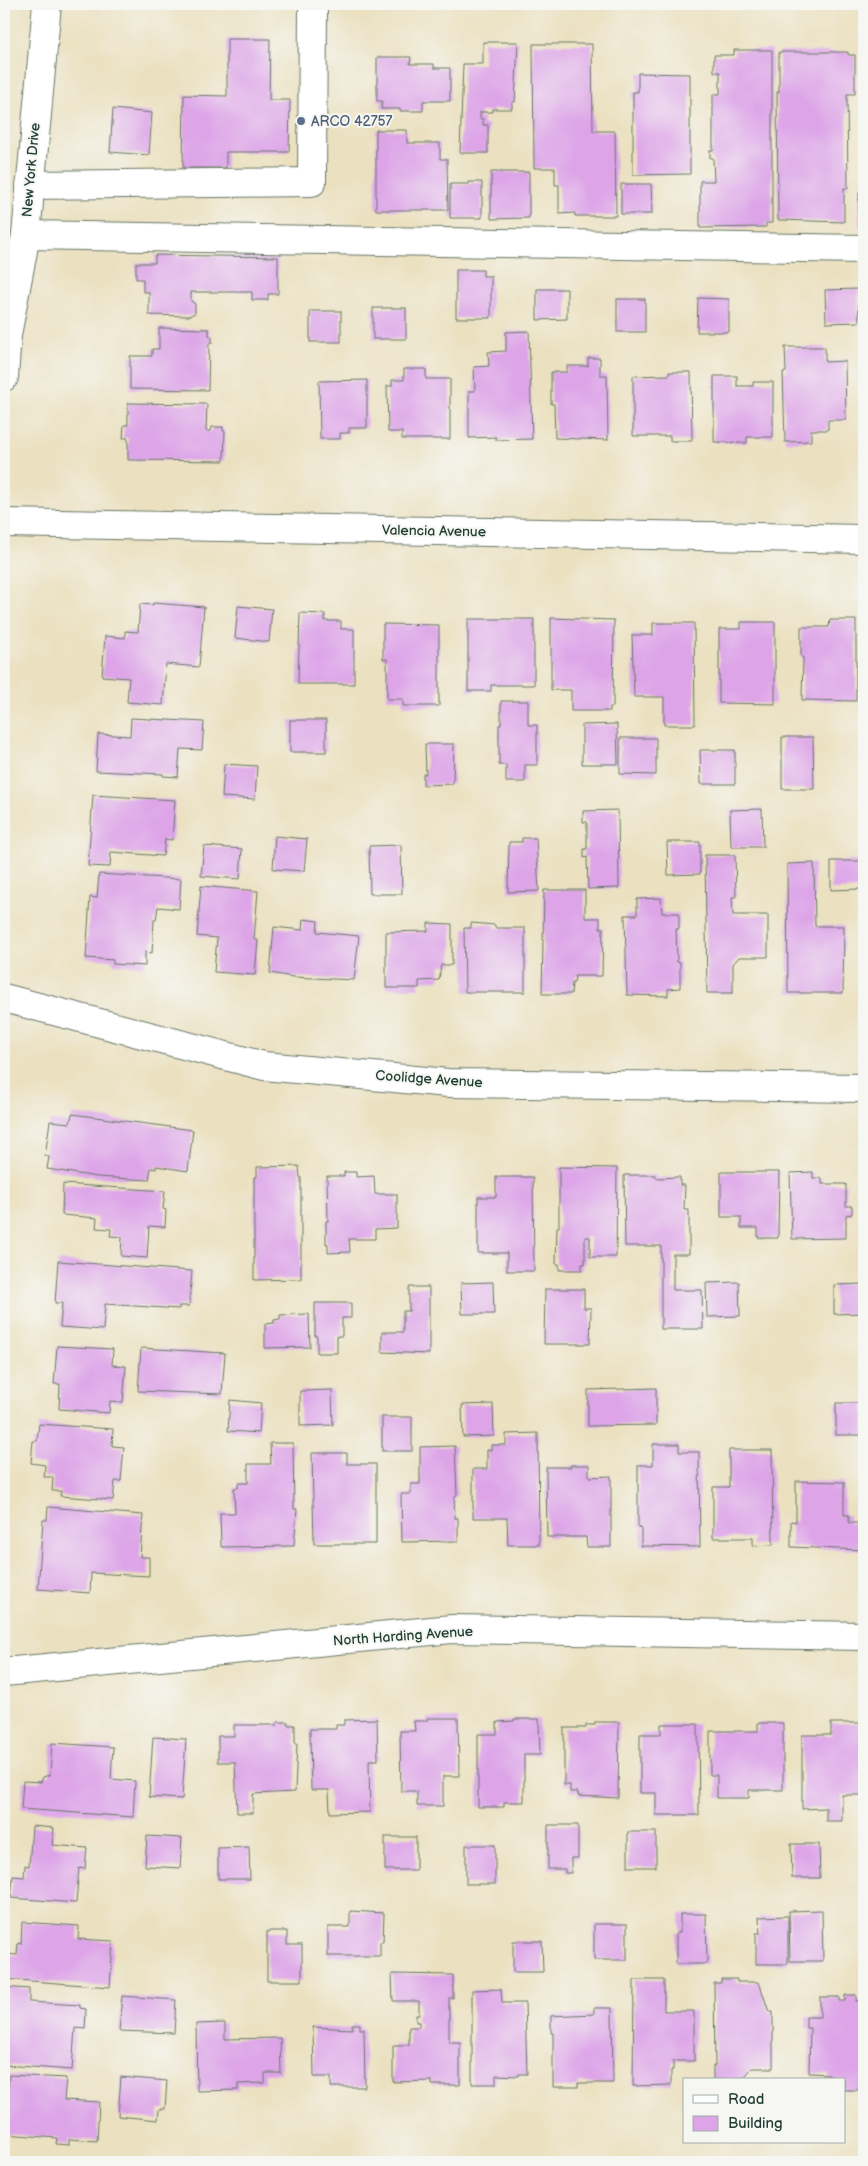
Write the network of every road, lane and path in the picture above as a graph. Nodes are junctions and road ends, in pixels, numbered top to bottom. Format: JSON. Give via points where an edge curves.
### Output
{"nodes":[{"id":1,"x":47,"y":4,"type":"edge"},
{"id":2,"x":313,"y":4,"type":"edge"},
{"id":3,"x":30,"y":185,"type":"junction"},
{"id":4,"x":26,"y":235,"type":"junction"},
{"id":5,"x":864,"y":249,"type":"edge"},
{"id":6,"x":5,"y":333,"type":"edge"},
{"id":7,"x":4,"y":377,"type":"edge"},
{"id":8,"x":4,"y":523,"type":"edge"},
{"id":9,"x":864,"y":539,"type":"edge"},
{"id":10,"x":4,"y":998,"type":"edge"},
{"id":11,"x":864,"y":1088,"type":"edge"},
{"id":12,"x":864,"y":1636,"type":"edge"},
{"id":13,"x":4,"y":1672,"type":"edge"}],
"edges":[{"from":1,"to":3,"type":"street","name":"New York Drive"},
{"from":2,"to":3,"type":"street","via":[[312,182]]},
{"from":3,"to":4,"type":"street","name":"New York Drive"},
{"from":4,"to":5,"type":"street"},
{"from":4,"to":6,"type":"street","name":"New York Drive"},
{"from":6,"to":7,"type":"street","name":"New York Drive"},
{"from":8,"to":9,"type":"street","name":"Valencia Avenue"},
{"from":10,"to":11,"type":"street","name":"Coolidge Avenue","via":[[264,1066],[448,1083]]},
{"from":12,"to":13,"type":"street","name":"North Harding Avenue","via":[[452,1629]]}]}
